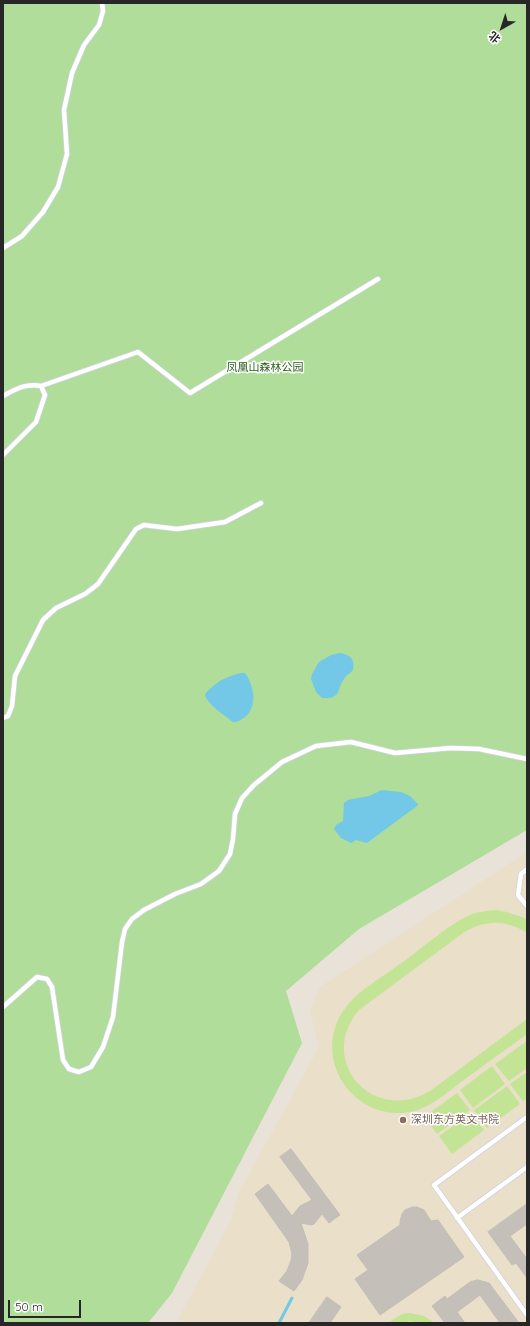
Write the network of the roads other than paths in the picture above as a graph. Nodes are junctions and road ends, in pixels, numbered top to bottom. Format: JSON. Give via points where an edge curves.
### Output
{"nodes":[{"id":1,"x":102,"y":3,"type":"edge"},
{"id":2,"x":3,"y":248,"type":"edge"},
{"id":3,"x":378,"y":279,"type":"dead end"},
{"id":4,"x":41,"y":386,"type":"junction"},
{"id":5,"x":3,"y":396,"type":"edge"},
{"id":6,"x":3,"y":455,"type":"edge"},
{"id":7,"x":261,"y":503,"type":"dead end"},
{"id":8,"x":3,"y":718,"type":"edge"},
{"id":9,"x":527,"y":759,"type":"edge"},
{"id":10,"x":527,"y":870,"type":"edge"},
{"id":11,"x":527,"y":906,"type":"edge"},
{"id":12,"x":3,"y":1008,"type":"edge"},
{"id":13,"x":527,"y":1118,"type":"edge"},
{"id":14,"x":527,"y":1167,"type":"edge"},
{"id":15,"x":458,"y":1218,"type":"junction"},
{"id":16,"x":527,"y":1315,"type":"edge"}],
"edges":[{"from":1,"to":2,"type":"lane","via":[[103,11],[99,25],[84,45],[72,73],[64,110],[67,154],[58,187],[43,212],[22,236]]},
{"from":3,"to":4,"type":"lane","via":[[190,393],[138,352]]},
{"from":4,"to":5,"type":"lane","via":[[32,384],[17,388]]},
{"from":4,"to":6,"type":"lane","via":[[45,395],[36,422]]},
{"from":7,"to":8,"type":"lane","via":[[225,522],[177,529],[144,525],[136,529],[98,584],[86,594],[56,608],[43,620],[15,676],[12,706],[8,716]]},
{"from":9,"to":12,"type":"lane","via":[[479,749],[451,748],[395,753],[351,742],[316,746],[282,762],[242,798],[235,814],[230,854],[219,871],[200,884],[144,910],[132,919],[125,929],[113,1016],[103,1047],[91,1067],[79,1072],[69,1069],[63,1060],[52,987],[47,979],[36,977]]},
{"from":10,"to":11,"type":"lane","via":[[521,874],[518,895]]},
{"from":13,"to":15,"type":"lane","via":[[434,1185]]},
{"from":14,"to":15,"type":"lane"},
{"from":15,"to":16,"type":"lane"}]}
